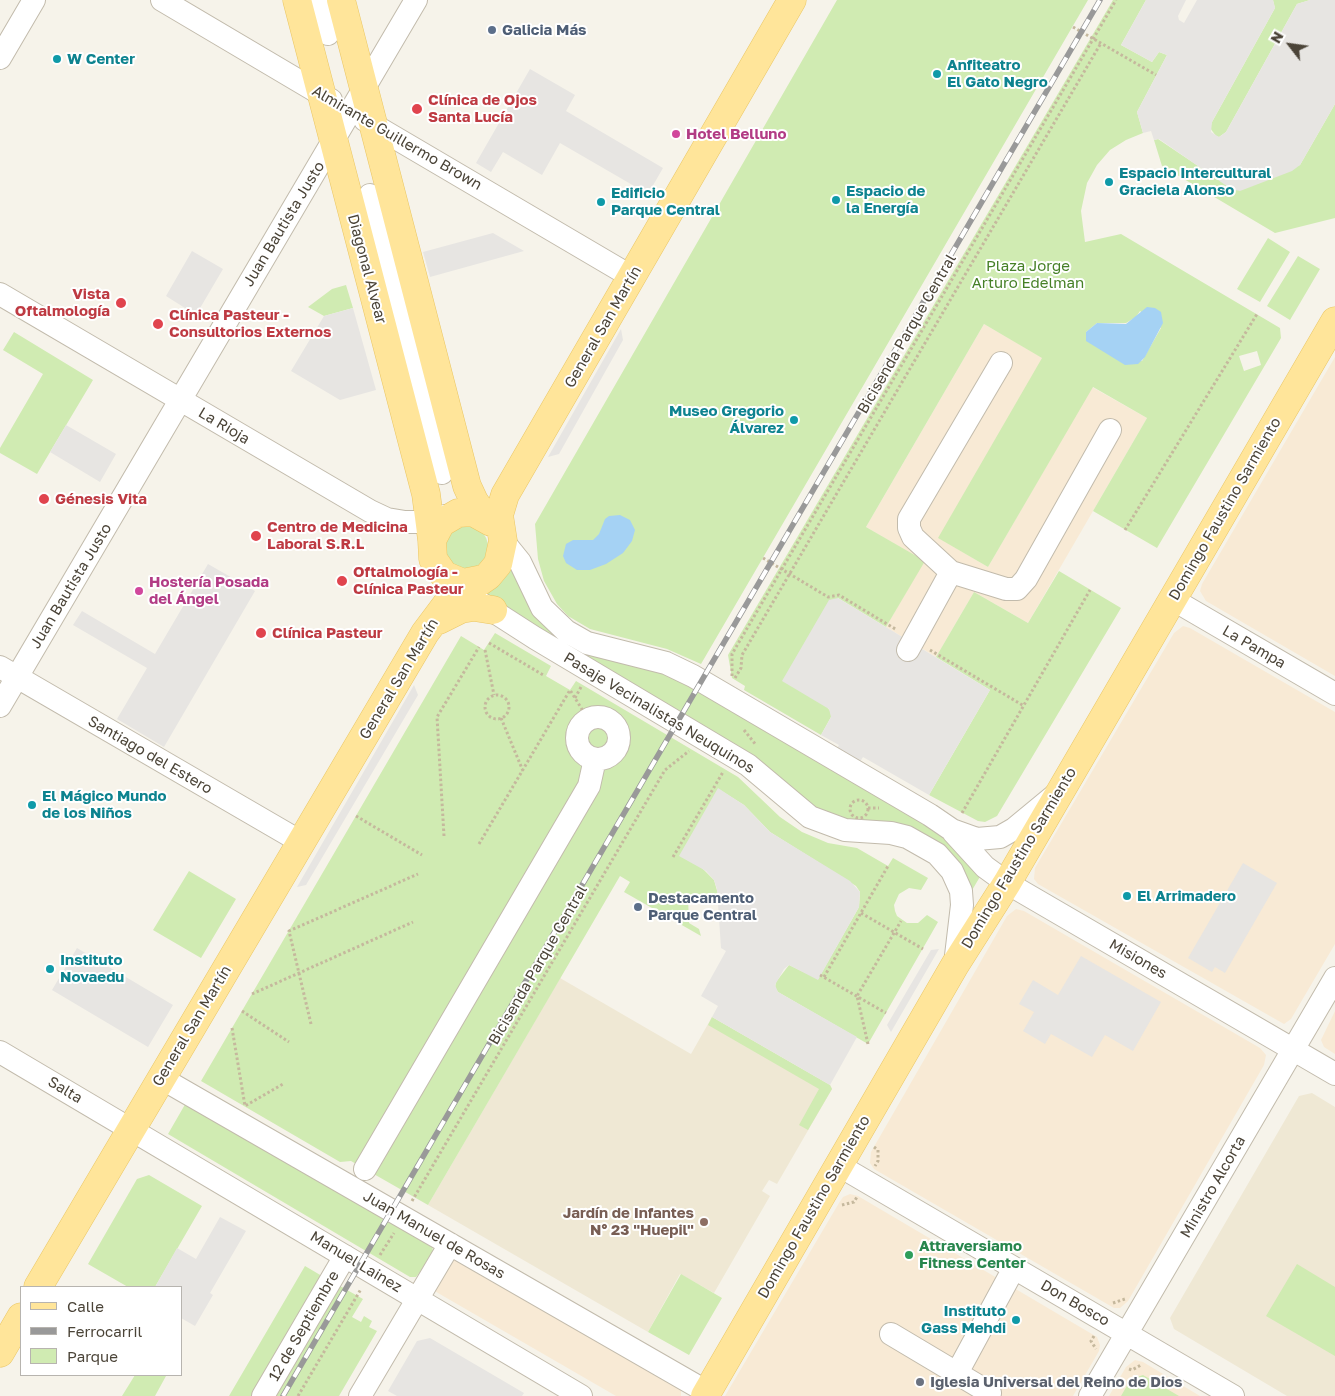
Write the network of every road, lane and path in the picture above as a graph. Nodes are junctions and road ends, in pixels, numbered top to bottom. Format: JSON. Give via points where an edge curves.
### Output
{"nodes":[{"id":1,"x":34,"y":0,"type":"edge"},
{"id":2,"x":162,"y":0,"type":"edge"},
{"id":3,"x":297,"y":0,"type":"edge"},
{"id":4,"x":319,"y":0,"type":"edge"},
{"id":5,"x":341,"y":0,"type":"edge"},
{"id":6,"x":416,"y":0,"type":"edge"},
{"id":7,"x":792,"y":0,"type":"edge"},
{"id":8,"x":1116,"y":0,"type":"edge"},
{"id":9,"x":1072,"y":27,"type":"dead end"},
{"id":10,"x":328,"y":34,"type":"junction"},
{"id":11,"x":1093,"y":39,"type":"junction"},
{"id":12,"x":1101,"y":44,"type":"junction"},
{"id":13,"x":0,"y":58,"type":"edge"},
{"id":14,"x":1156,"y":76,"type":"dead end"},
{"id":15,"x":364,"y":88,"type":"junction"},
{"id":16,"x":322,"y":94,"type":"junction"},
{"id":17,"x":350,"y":111,"type":"junction"},
{"id":18,"x":374,"y":125,"type":"junction"},
{"id":19,"x":334,"y":140,"type":"junction"},
{"id":20,"x":370,"y":195,"type":"junction"},
{"id":21,"x":632,"y":277,"type":"junction"},
{"id":22,"x":0,"y":294,"type":"edge"},
{"id":23,"x":1257,"y":314,"type":"dead end"},
{"id":24,"x":1335,"y":320,"type":"edge"},
{"id":25,"x":1001,"y":363,"type":"dead end"},
{"id":26,"x":180,"y":400,"type":"junction"},
{"id":27,"x":1110,"y":430,"type":"dead end"},
{"id":28,"x":443,"y":474,"type":"junction"},
{"id":29,"x":431,"y":530,"type":"junction"},
{"id":30,"x":1125,"y":530,"type":"dead end"},
{"id":31,"x":496,"y":531,"type":"junction"},
{"id":32,"x":952,"y":572,"type":"junction"},
{"id":33,"x":463,"y":582,"type":"junction"},
{"id":34,"x":1090,"y":590,"type":"dead end"},
{"id":35,"x":1172,"y":599,"type":"junction"},
{"id":36,"x":493,"y":610,"type":"junction"},
{"id":37,"x":425,"y":633,"type":"junction"},
{"id":38,"x":489,"y":643,"type":"dead end"},
{"id":39,"x":479,"y":647,"type":"dead end"},
{"id":40,"x":485,"y":650,"type":"dead end"},
{"id":41,"x":908,"y":650,"type":"dead end"},
{"id":42,"x":9,"y":672,"type":"edge"},
{"id":43,"x":545,"y":676,"type":"dead end"},
{"id":44,"x":582,"y":685,"type":"dead end"},
{"id":45,"x":1335,"y":694,"type":"edge"},
{"id":46,"x":494,"y":695,"type":"junction"},
{"id":47,"x":575,"y":698,"type":"junction"},
{"id":48,"x":0,"y":706,"type":"edge"},
{"id":49,"x":501,"y":718,"type":"junction"},
{"id":50,"x":588,"y":719,"type":"junction"},
{"id":51,"x":694,"y":745,"type":"dead end"},
{"id":52,"x":596,"y":759,"type":"junction"},
{"id":53,"x":724,"y":769,"type":"dead end"},
{"id":54,"x":523,"y":770,"type":"junction"},
{"id":55,"x":1060,"y":790,"type":"junction"},
{"id":56,"x":356,"y":816,"type":"dead end"},
{"id":57,"x":957,"y":822,"type":"junction"},
{"id":58,"x":444,"y":836,"type":"dead end"},
{"id":59,"x":301,"y":842,"type":"junction"},
{"id":60,"x":479,"y":844,"type":"dead end"},
{"id":61,"x":422,"y":855,"type":"dead end"},
{"id":62,"x":673,"y":857,"type":"dead end"},
{"id":63,"x":888,"y":866,"type":"dead end"},
{"id":64,"x":418,"y":874,"type":"dead end"},
{"id":65,"x":1006,"y":883,"type":"junction"},
{"id":66,"x":861,"y":913,"type":"junction"},
{"id":67,"x":901,"y":921,"type":"dead end"},
{"id":68,"x":413,"y":922,"type":"dead end"},
{"id":69,"x":894,"y":932,"type":"junction"},
{"id":70,"x":923,"y":949,"type":"dead end"},
{"id":71,"x":955,"y":965,"type":"junction"},
{"id":72,"x":299,"y":973,"type":"junction"},
{"id":73,"x":1335,"y":978,"type":"edge"},
{"id":74,"x":252,"y":994,"type":"dead end"},
{"id":75,"x":857,"y":996,"type":"junction"},
{"id":76,"x":242,"y":1011,"type":"dead end"},
{"id":77,"x":886,"y":1013,"type":"dead end"},
{"id":78,"x":311,"y":1024,"type":"dead end"},
{"id":79,"x":232,"y":1028,"type":"dead end"},
{"id":80,"x":289,"y":1042,"type":"dead end"},
{"id":81,"x":868,"y":1044,"type":"dead end"},
{"id":82,"x":1293,"y":1050,"type":"junction"},
{"id":83,"x":0,"y":1052,"type":"edge"},
{"id":84,"x":1335,"y":1074,"type":"edge"},
{"id":85,"x":161,"y":1078,"type":"junction"},
{"id":86,"x":283,"y":1084,"type":"dead end"},
{"id":87,"x":131,"y":1129,"type":"junction"},
{"id":88,"x":874,"y":1147,"type":"dead end"},
{"id":89,"x":838,"y":1165,"type":"junction"},
{"id":90,"x":365,"y":1169,"type":"dead end"},
{"id":91,"x":874,"y":1169,"type":"dead end"},
{"id":92,"x":858,"y":1196,"type":"dead end"},
{"id":93,"x":839,"y":1203,"type":"dead end"},
{"id":94,"x":408,"y":1209,"type":"dead end"},
{"id":95,"x":395,"y":1230,"type":"dead end"},
{"id":96,"x":450,"y":1244,"type":"junction"},
{"id":97,"x":345,"y":1256,"type":"junction"},
{"id":98,"x":378,"y":1259,"type":"dead end"},
{"id":99,"x":1014,"y":1268,"type":"junction"},
{"id":100,"x":39,"y":1286,"type":"edge"},
{"id":101,"x":362,"y":1286,"type":"dead end"},
{"id":102,"x":418,"y":1299,"type":"junction"},
{"id":103,"x":1128,"y":1301,"type":"dead end"},
{"id":104,"x":1111,"y":1306,"type":"dead end"},
{"id":105,"x":20,"y":1319,"type":"edge"},
{"id":106,"x":892,"y":1334,"type":"dead end"},
{"id":107,"x":1127,"y":1334,"type":"junction"},
{"id":108,"x":1094,"y":1335,"type":"dead end"},
{"id":109,"x":1098,"y":1351,"type":"dead end"},
{"id":110,"x":0,"y":1353,"type":"edge"},
{"id":111,"x":1143,"y":1362,"type":"dead end"},
{"id":112,"x":1126,"y":1367,"type":"dead end"},
{"id":113,"x":957,"y":1373,"type":"junction"},
{"id":114,"x":990,"y":1393,"type":"dead end"},
{"id":115,"x":706,"y":1394,"type":"edge"},
{"id":116,"x":263,"y":1396,"type":"edge"},
{"id":117,"x":298,"y":1396,"type":"edge"},
{"id":118,"x":360,"y":1396,"type":"edge"},
{"id":119,"x":581,"y":1396,"type":"edge"},
{"id":120,"x":1090,"y":1396,"type":"edge"},
{"id":121,"x":1233,"y":1396,"type":"edge"}],
"edges":[{"from":1,"to":13,"type":"street"},
{"from":2,"to":16,"type":"street","name":"Almirante Guillermo Brown"},
{"from":3,"to":10,"type":"main road","name":"Diagonal Alvear"},
{"from":4,"to":10,"type":"street"},
{"from":5,"to":10,"type":"main road","name":"Diagonal Alvear"},
{"from":6,"to":15,"type":"street","name":"Juan Bautista Justo"},
{"from":7,"to":21,"type":"main road","name":"General San Martín"},
{"from":8,"to":11,"type":"path","name":"Bicisenda Parque Central"},
{"from":9,"to":11,"type":"path"},
{"from":10,"to":15,"type":"main road","name":"Diagonal Alvear"},
{"from":10,"to":16,"type":"main road","name":"Diagonal Alvear"},
{"from":11,"to":12,"type":"path"},
{"from":11,"to":12,"type":"path","name":"Bicisenda Parque Central","via":[[732,654],[732,684],[741,668],[742,655]]},
{"from":12,"to":14,"type":"path"},
{"from":15,"to":17,"type":"street","name":"Juan Bautista Justo"},
{"from":15,"to":18,"type":"main road","name":"Diagonal Alvear"},
{"from":16,"to":17,"type":"street","name":"Almirante Guillermo Brown"},
{"from":16,"to":19,"type":"main road","name":"Diagonal Alvear"},
{"from":17,"to":18,"type":"street","name":"Almirante Guillermo Brown"},
{"from":17,"to":19,"type":"street","name":"Juan Bautista Justo"},
{"from":18,"to":20,"type":"main road","name":"Diagonal Alvear"},
{"from":18,"to":21,"type":"street","name":"Almirante Guillermo Brown"},
{"from":19,"to":20,"type":"main road","name":"Diagonal Alvear"},
{"from":19,"to":26,"type":"street","name":"Juan Bautista Justo"},
{"from":20,"to":28,"type":"main road","name":"Diagonal Alvear"},
{"from":20,"to":28,"type":"main road","name":"Diagonal Alvear"},
{"from":21,"to":31,"type":"main road","name":"General San Martín","via":[[505,495]]},
{"from":22,"to":26,"type":"street","name":"La Rioja"},
{"from":23,"to":30,"type":"path"},
{"from":24,"to":35,"type":"main road","name":"Domingo Faustino Sarmiento"},
{"from":25,"to":32,"type":"street","via":[[909,519],[913,537]]},
{"from":26,"to":29,"type":"street","name":"La Rioja","via":[[370,511],[397,521],[414,522]]},
{"from":26,"to":42,"type":"street","name":"Juan Bautista Justo"},
{"from":27,"to":32,"type":"street","via":[[1026,579],[1017,589],[1006,589]]},
{"from":28,"to":29,"type":"main road","name":"Diagonal Alvear"},
{"from":28,"to":31,"type":"main road","name":"Diagonal Alvear","via":[[470,494]]},
{"from":29,"to":31,"type":"main road","via":[[458,513],[473,512]]},
{"from":29,"to":33,"type":"main road","name":"Diagonal Alvear","via":[[433,559]]},
{"from":31,"to":33,"type":"main road","name":"General San Martín","via":[[498,564]]},
{"from":31,"to":57,"type":"street","name":"Pasaje Vecinalistas Neuquinos","via":[[520,562],[542,608],[566,631],[587,642],[666,663],[693,676],[930,815]]},
{"from":32,"to":41,"type":"street"},
{"from":33,"to":36,"type":"street","name":"Pasaje Vecinalistas Neuquinos"},
{"from":33,"to":37,"type":"main road","name":"General San Martín"},
{"from":34,"to":57,"type":"path"},
{"from":35,"to":45,"type":"street","name":"La Pampa"},
{"from":35,"to":55,"type":"main road","name":"Domingo Faustino Sarmiento"},
{"from":36,"to":37,"type":"main road","via":[[474,607],[455,611]]},
{"from":36,"to":71,"type":"street","name":"Pasaje Vecinalistas Neuquinos","via":[[748,765],[810,817],[845,830],[899,834],[937,854],[952,871],[961,891]]},
{"from":37,"to":59,"type":"main road","name":"General San Martín"},
{"from":38,"to":43,"type":"path"},
{"from":39,"to":58,"type":"path","via":[[437,717]]},
{"from":40,"to":46,"type":"path"},
{"from":42,"to":48,"type":"street","name":"Juan Bautista Justo"},
{"from":42,"to":59,"type":"street","name":"Santiago del Estero"},
{"from":44,"to":47,"type":"path"},
{"from":46,"to":49,"type":"path","via":[[502,696],[508,702],[508,710]]},
{"from":46,"to":49,"type":"path","via":[[488,700],[486,711],[490,716]]},
{"from":47,"to":50,"type":"path"},
{"from":47,"to":54,"type":"path","via":[[570,690]]},
{"from":49,"to":54,"type":"path"},
{"from":50,"to":52,"type":"street","via":[[578,731],[577,742],[585,755]]},
{"from":50,"to":52,"type":"street","via":[[605,718],[614,724],[618,734],[615,750]]},
{"from":51,"to":94,"type":"path","name":"Bicisenda Parque Central","via":[[666,770]]},
{"from":52,"to":90,"type":"street","via":[[589,786]]},
{"from":53,"to":62,"type":"path"},
{"from":54,"to":60,"type":"path"},
{"from":55,"to":57,"type":"street","name":"Pasaje Vecinalistas Neuquinos","via":[[1014,829],[1000,836],[976,839]]},
{"from":55,"to":65,"type":"main road","name":"Domingo Faustino Sarmiento"},
{"from":56,"to":61,"type":"path"},
{"from":57,"to":65,"type":"street","name":"Misiones","via":[[979,861]]},
{"from":59,"to":85,"type":"main road","name":"General San Martín"},
{"from":63,"to":66,"type":"path"},
{"from":64,"to":72,"type":"path","via":[[289,931]]},
{"from":65,"to":71,"type":"main road","name":"Domingo Faustino Sarmiento"},
{"from":65,"to":82,"type":"street","name":"Misiones"},
{"from":66,"to":69,"type":"path"},
{"from":66,"to":75,"type":"path","via":[[822,976]]},
{"from":67,"to":69,"type":"path"},
{"from":68,"to":72,"type":"path"},
{"from":69,"to":70,"type":"path"},
{"from":69,"to":75,"type":"path"},
{"from":71,"to":89,"type":"main road","name":"Domingo Faustino Sarmiento"},
{"from":72,"to":74,"type":"path"},
{"from":72,"to":78,"type":"path"},
{"from":73,"to":82,"type":"street","name":"Ministro Alcorta"},
{"from":75,"to":77,"type":"path"},
{"from":75,"to":81,"type":"path"},
{"from":76,"to":80,"type":"path"},
{"from":79,"to":86,"type":"path","via":[[245,1106]]},
{"from":82,"to":84,"type":"street","name":"Misiones"},
{"from":82,"to":107,"type":"street","name":"Ministro Alcorta"},
{"from":83,"to":87,"type":"street","name":"Salta"},
{"from":85,"to":87,"type":"main road","name":"General San Martín"},
{"from":85,"to":96,"type":"street","name":"Juan Manuel de Rosas"},
{"from":87,"to":97,"type":"street","name":"Manuel Lainez"},
{"from":87,"to":100,"type":"main road","name":"General San Martín"},
{"from":88,"to":91,"type":"path","via":[[878,1150],[878,1161]]},
{"from":89,"to":99,"type":"street","name":"Don Bosco"},
{"from":89,"to":115,"type":"main road","name":"Domingo Faustino Sarmiento"},
{"from":92,"to":93,"type":"path","via":[[854,1202]]},
{"from":95,"to":98,"type":"path"},
{"from":96,"to":102,"type":"street"},
{"from":96,"to":115,"type":"street","name":"Juan Manuel de Rosas"},
{"from":97,"to":102,"type":"street","name":"Manuel Lainez"},
{"from":97,"to":116,"type":"street","name":"12 de Septiembre"},
{"from":99,"to":107,"type":"street","name":"Don Bosco"},
{"from":99,"to":113,"type":"street"},
{"from":101,"to":117,"type":"path"},
{"from":102,"to":118,"type":"street"},
{"from":102,"to":119,"type":"street","name":"Manuel Lainez"},
{"from":103,"to":104,"type":"path","via":[[1123,1298]]},
{"from":105,"to":110,"type":"main road"},
{"from":106,"to":113,"type":"street"},
{"from":107,"to":120,"type":"street","name":"Ministro Alcorta"},
{"from":107,"to":121,"type":"street","name":"Don Bosco"},
{"from":108,"to":109,"type":"path","via":[[1091,1341]]},
{"from":111,"to":112,"type":"path","via":[[1132,1370]]},
{"from":113,"to":114,"type":"street"}]}
